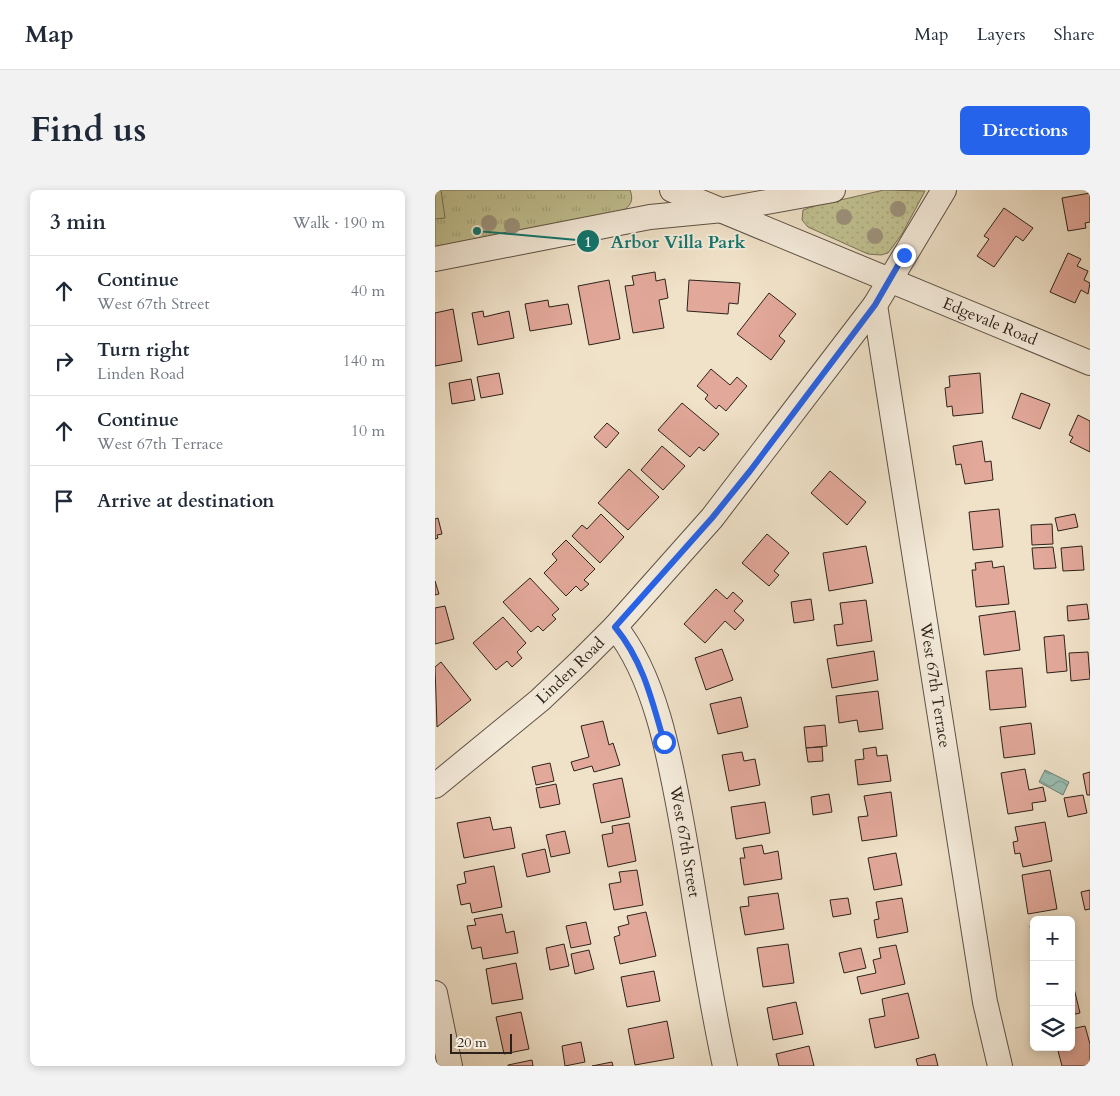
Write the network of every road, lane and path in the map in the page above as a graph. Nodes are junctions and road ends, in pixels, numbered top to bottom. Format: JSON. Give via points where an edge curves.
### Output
{"nodes":[{"id":1,"x":672,"y":190,"type":"edge"},
{"id":2,"x":833,"y":190,"type":"edge"},
{"id":3,"x":944,"y":190,"type":"edge"},
{"id":4,"x":757,"y":207,"type":"edge"},
{"id":5,"x":723,"y":210,"type":"junction"},
{"id":6,"x":435,"y":259,"type":"edge"},
{"id":7,"x":889,"y":279,"type":"junction"},
{"id":8,"x":875,"y":305,"type":"junction"},
{"id":9,"x":1090,"y":364,"type":"edge"},
{"id":10,"x":615,"y":627,"type":"junction"},
{"id":11,"x":435,"y":786,"type":"edge"},
{"id":12,"x":435,"y":993,"type":"edge"},
{"id":13,"x":450,"y":1066,"type":"edge"},
{"id":14,"x":725,"y":1066,"type":"edge"},
{"id":15,"x":1000,"y":1066,"type":"edge"}],
"edges":[{"from":1,"to":5,"type":"street","name":"Edgevale Road"},
{"from":2,"to":4,"type":"street"},
{"from":3,"to":7,"type":"street"},
{"from":4,"to":5,"type":"street","name":"Edgevale Road"},
{"from":4,"to":7,"type":"street","name":"Edgevale Road"},
{"from":5,"to":6,"type":"street","via":[[651,217]]},
{"from":7,"to":8,"type":"street","name":"Linden Road"},
{"from":7,"to":9,"type":"street","name":"Edgevale Road"},
{"from":8,"to":10,"type":"street","name":"Linden Road","via":[[717,512]]},
{"from":8,"to":15,"type":"street","name":"West 67th Terrace","via":[[985,1002]]},
{"from":10,"to":11,"type":"street","name":"Linden Road","via":[[540,700]]},
{"from":10,"to":14,"type":"street","name":"West 67th Street","via":[[643,671],[675,786]]},
{"from":12,"to":13,"type":"street"}]}
